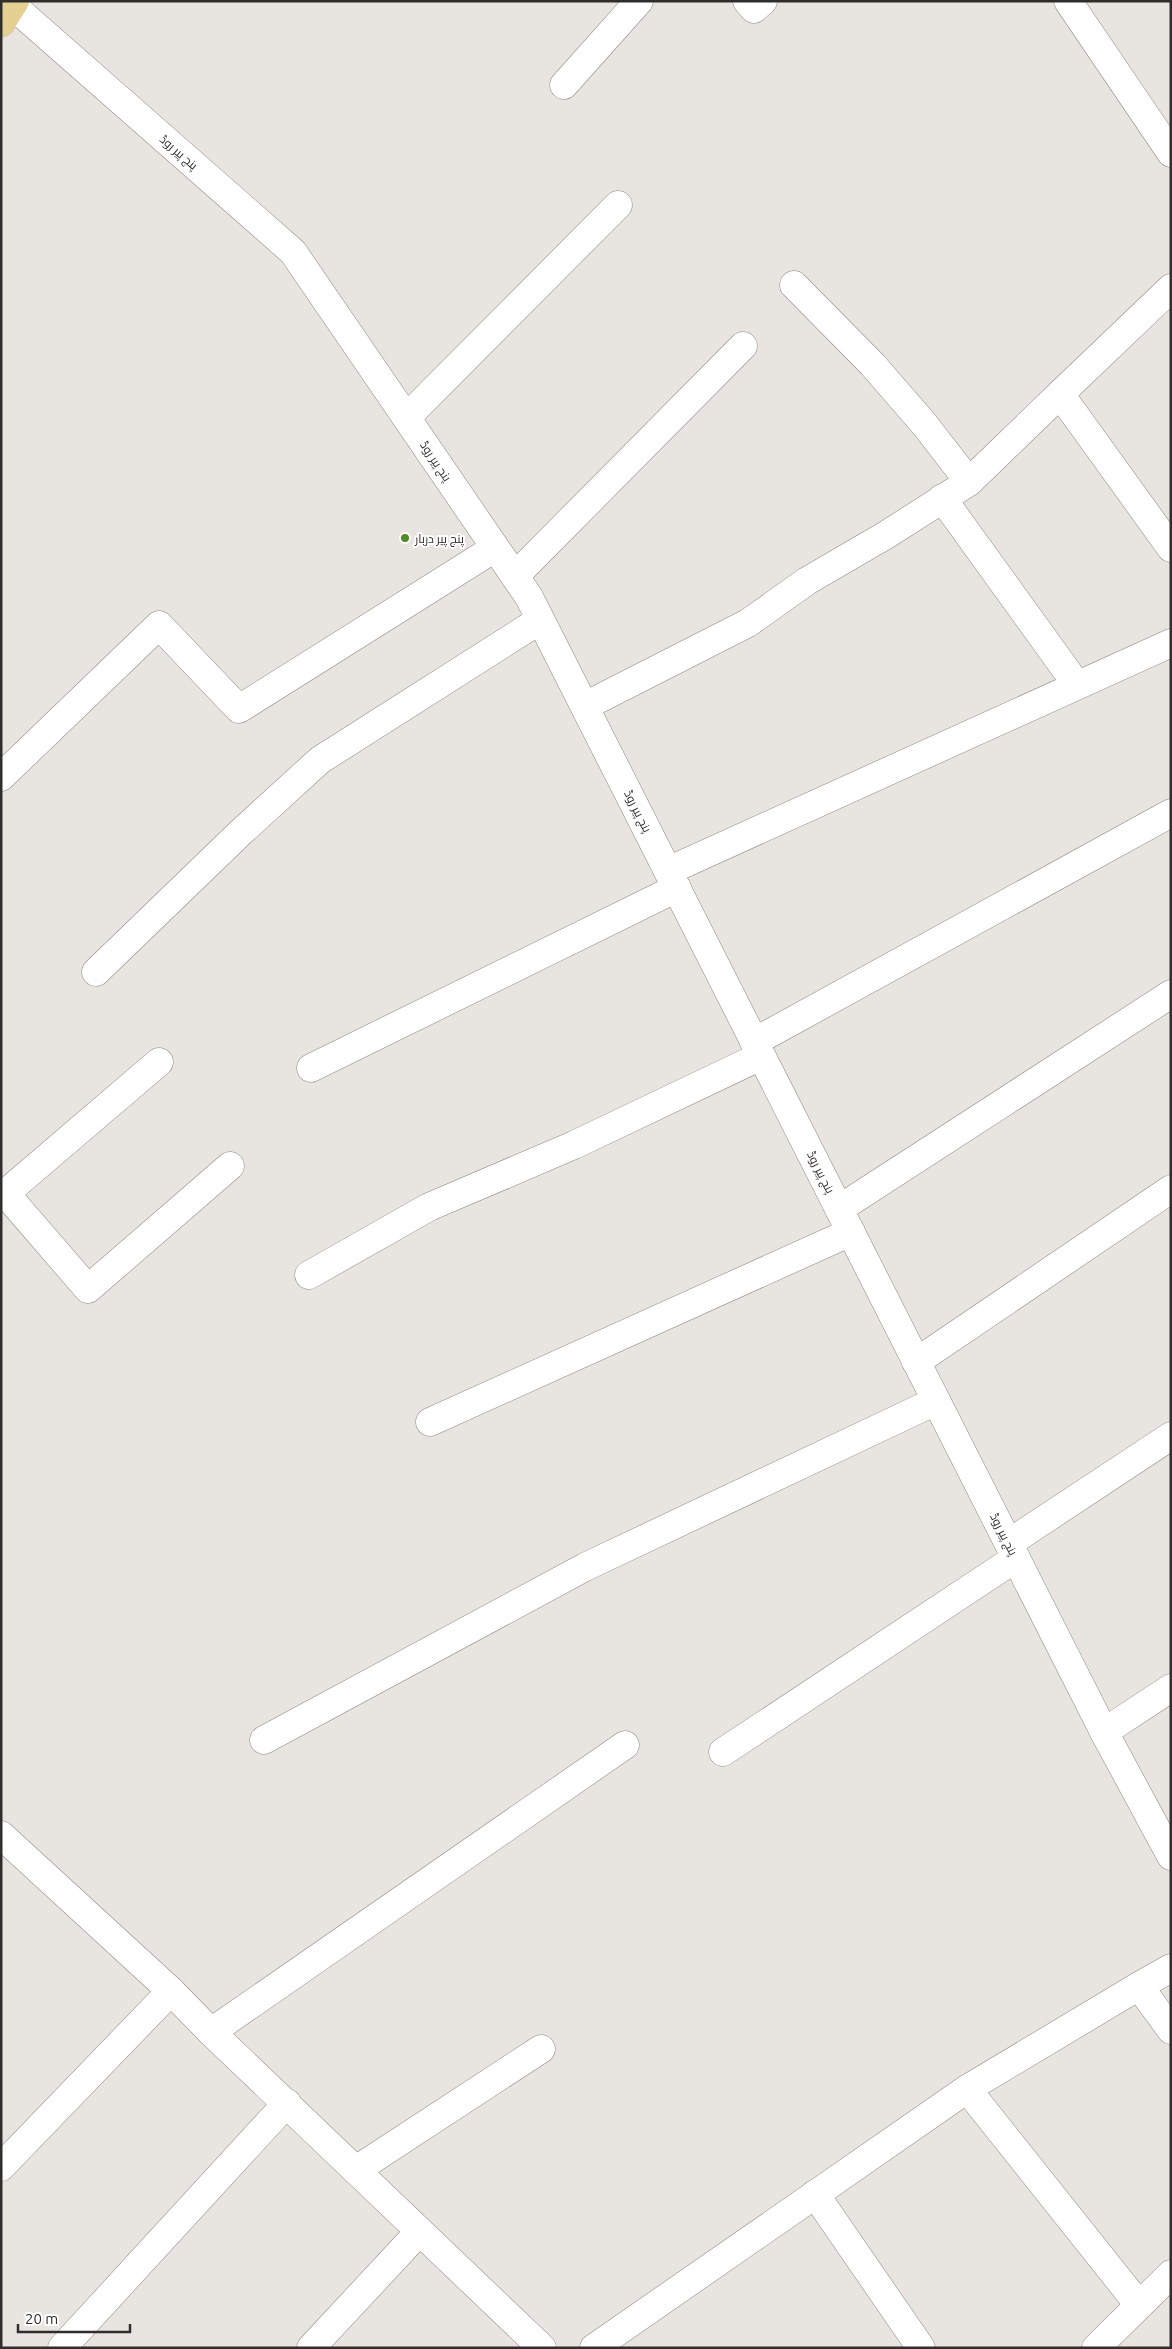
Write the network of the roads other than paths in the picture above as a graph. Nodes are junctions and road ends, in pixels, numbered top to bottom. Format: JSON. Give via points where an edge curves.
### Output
{"nodes":[{"id":1,"x":639,"y":1,"type":"edge"},
{"id":2,"x":747,"y":1,"type":"edge"},
{"id":3,"x":763,"y":1,"type":"edge"},
{"id":4,"x":1068,"y":1,"type":"edge"},
{"id":5,"x":9,"y":10,"type":"edge"},
{"id":6,"x":564,"y":85,"type":"dead end"},
{"id":7,"x":1171,"y":152,"type":"edge"},
{"id":8,"x":618,"y":205,"type":"dead end"},
{"id":9,"x":794,"y":285,"type":"dead end"},
{"id":10,"x":1171,"y":288,"type":"edge"},
{"id":11,"x":743,"y":346,"type":"dead end"},
{"id":12,"x":1060,"y":394,"type":"junction"},
{"id":13,"x":406,"y":417,"type":"junction"},
{"id":14,"x":968,"y":482,"type":"junction"},
{"id":15,"x":942,"y":498,"type":"junction"},
{"id":16,"x":495,"y":548,"type":"junction"},
{"id":17,"x":1171,"y":548,"type":"edge"},
{"id":18,"x":515,"y":576,"type":"junction"},
{"id":19,"x":540,"y":620,"type":"junction"},
{"id":20,"x":1171,"y":642,"type":"edge"},
{"id":21,"x":1077,"y":685,"type":"junction"},
{"id":22,"x":584,"y":706,"type":"junction"},
{"id":23,"x":1,"y":777,"type":"edge"},
{"id":24,"x":1171,"y":813,"type":"edge"},
{"id":25,"x":672,"y":879,"type":"junction"},
{"id":26,"x":96,"y":972,"type":"dead end"},
{"id":27,"x":1171,"y":994,"type":"edge"},
{"id":28,"x":758,"y":1049,"type":"junction"},
{"id":29,"x":160,"y":1062,"type":"dead end"},
{"id":30,"x":311,"y":1068,"type":"dead end"},
{"id":31,"x":230,"y":1166,"type":"dead end"},
{"id":32,"x":1171,"y":1189,"type":"edge"},
{"id":33,"x":3,"y":1195,"type":"edge"},
{"id":34,"x":845,"y":1220,"type":"junction"},
{"id":35,"x":309,"y":1275,"type":"dead end"},
{"id":36,"x":916,"y":1362,"type":"junction"},
{"id":37,"x":936,"y":1401,"type":"junction"},
{"id":38,"x":430,"y":1422,"type":"dead end"},
{"id":39,"x":1171,"y":1436,"type":"edge"},
{"id":40,"x":1012,"y":1551,"type":"junction"},
{"id":41,"x":1171,"y":1688,"type":"edge"},
{"id":42,"x":1104,"y":1732,"type":"junction"},
{"id":43,"x":264,"y":1740,"type":"dead end"},
{"id":44,"x":625,"y":1744,"type":"dead end"},
{"id":45,"x":723,"y":1752,"type":"dead end"},
{"id":46,"x":1,"y":1835,"type":"edge"},
{"id":47,"x":1171,"y":1856,"type":"edge"},
{"id":48,"x":1171,"y":1968,"type":"edge"},
{"id":49,"x":1139,"y":1986,"type":"junction"},
{"id":50,"x":171,"y":1991,"type":"junction"},
{"id":51,"x":1171,"y":2030,"type":"edge"},
{"id":52,"x":211,"y":2032,"type":"junction"},
{"id":53,"x":542,"y":2049,"type":"dead end"},
{"id":54,"x":967,"y":2089,"type":"junction"},
{"id":55,"x":287,"y":2103,"type":"junction"},
{"id":56,"x":1,"y":2167,"type":"edge"},
{"id":57,"x":356,"y":2170,"type":"junction"},
{"id":58,"x":815,"y":2194,"type":"junction"},
{"id":59,"x":419,"y":2232,"type":"junction"},
{"id":60,"x":1171,"y":2274,"type":"edge"},
{"id":61,"x":1139,"y":2305,"type":"junction"},
{"id":62,"x":62,"y":2348,"type":"edge"},
{"id":63,"x":312,"y":2348,"type":"edge"},
{"id":64,"x":542,"y":2348,"type":"edge"},
{"id":65,"x":594,"y":2348,"type":"edge"},
{"id":66,"x":921,"y":2348,"type":"edge"},
{"id":67,"x":1096,"y":2348,"type":"edge"}],
"edges":[{"from":1,"to":6,"type":"street"},
{"from":2,"to":3,"type":"street","via":[[754,9]]},
{"from":4,"to":7,"type":"street"},
{"from":5,"to":13,"type":"street","name":"پنج پیر روڈ","via":[[293,252]]},
{"from":8,"to":13,"type":"street"},
{"from":9,"to":14,"type":"street","via":[[873,366],[925,425]]},
{"from":10,"to":12,"type":"street"},
{"from":11,"to":18,"type":"street"},
{"from":12,"to":14,"type":"street"},
{"from":12,"to":17,"type":"street"},
{"from":13,"to":16,"type":"street","name":"پنج پیر روڈ"},
{"from":14,"to":15,"type":"street"},
{"from":15,"to":21,"type":"street"},
{"from":15,"to":22,"type":"street","via":[[807,581],[748,623]]},
{"from":16,"to":18,"type":"street","name":"پنج پیر روڈ"},
{"from":16,"to":23,"type":"street","via":[[239,709],[160,625]]},
{"from":18,"to":19,"type":"street","name":"پنج پیر روڈ"},
{"from":19,"to":22,"type":"street","name":"پنج پیر روڈ"},
{"from":19,"to":26,"type":"street","via":[[320,760]]},
{"from":20,"to":21,"type":"street"},
{"from":21,"to":25,"type":"street"},
{"from":22,"to":25,"type":"street","name":"پنج پیر روڈ"},
{"from":24,"to":28,"type":"street"},
{"from":25,"to":28,"type":"street","name":"پنج پیر روڈ"},
{"from":25,"to":30,"type":"street"},
{"from":27,"to":34,"type":"street"},
{"from":28,"to":34,"type":"street","name":"پنج پیر روڈ"},
{"from":28,"to":35,"type":"street","via":[[574,1145],[430,1207]]},
{"from":29,"to":33,"type":"street"},
{"from":31,"to":33,"type":"street","via":[[88,1289]]},
{"from":32,"to":36,"type":"street"},
{"from":34,"to":36,"type":"street","name":"پنج پیر روڈ"},
{"from":34,"to":38,"type":"street"},
{"from":36,"to":37,"type":"street","name":"پنج پیر روڈ"},
{"from":37,"to":40,"type":"street","name":"پنج پیر روڈ"},
{"from":37,"to":43,"type":"street","via":[[585,1567]]},
{"from":39,"to":40,"type":"street"},
{"from":40,"to":42,"type":"street","name":"پنج پیر روڈ"},
{"from":40,"to":45,"type":"street"},
{"from":41,"to":42,"type":"street"},
{"from":42,"to":47,"type":"street","name":"پنج پیر روڈ"},
{"from":44,"to":52,"type":"street"},
{"from":46,"to":50,"type":"street"},
{"from":48,"to":49,"type":"street"},
{"from":49,"to":51,"type":"street"},
{"from":49,"to":54,"type":"street"},
{"from":50,"to":52,"type":"street"},
{"from":50,"to":56,"type":"street"},
{"from":52,"to":55,"type":"street"},
{"from":53,"to":57,"type":"street"},
{"from":54,"to":58,"type":"street"},
{"from":54,"to":61,"type":"street"},
{"from":55,"to":57,"type":"street"},
{"from":55,"to":62,"type":"street"},
{"from":57,"to":59,"type":"street"},
{"from":58,"to":65,"type":"street"},
{"from":58,"to":66,"type":"street"},
{"from":59,"to":63,"type":"street"},
{"from":59,"to":64,"type":"street"},
{"from":60,"to":61,"type":"street"},
{"from":61,"to":67,"type":"street"}]}
